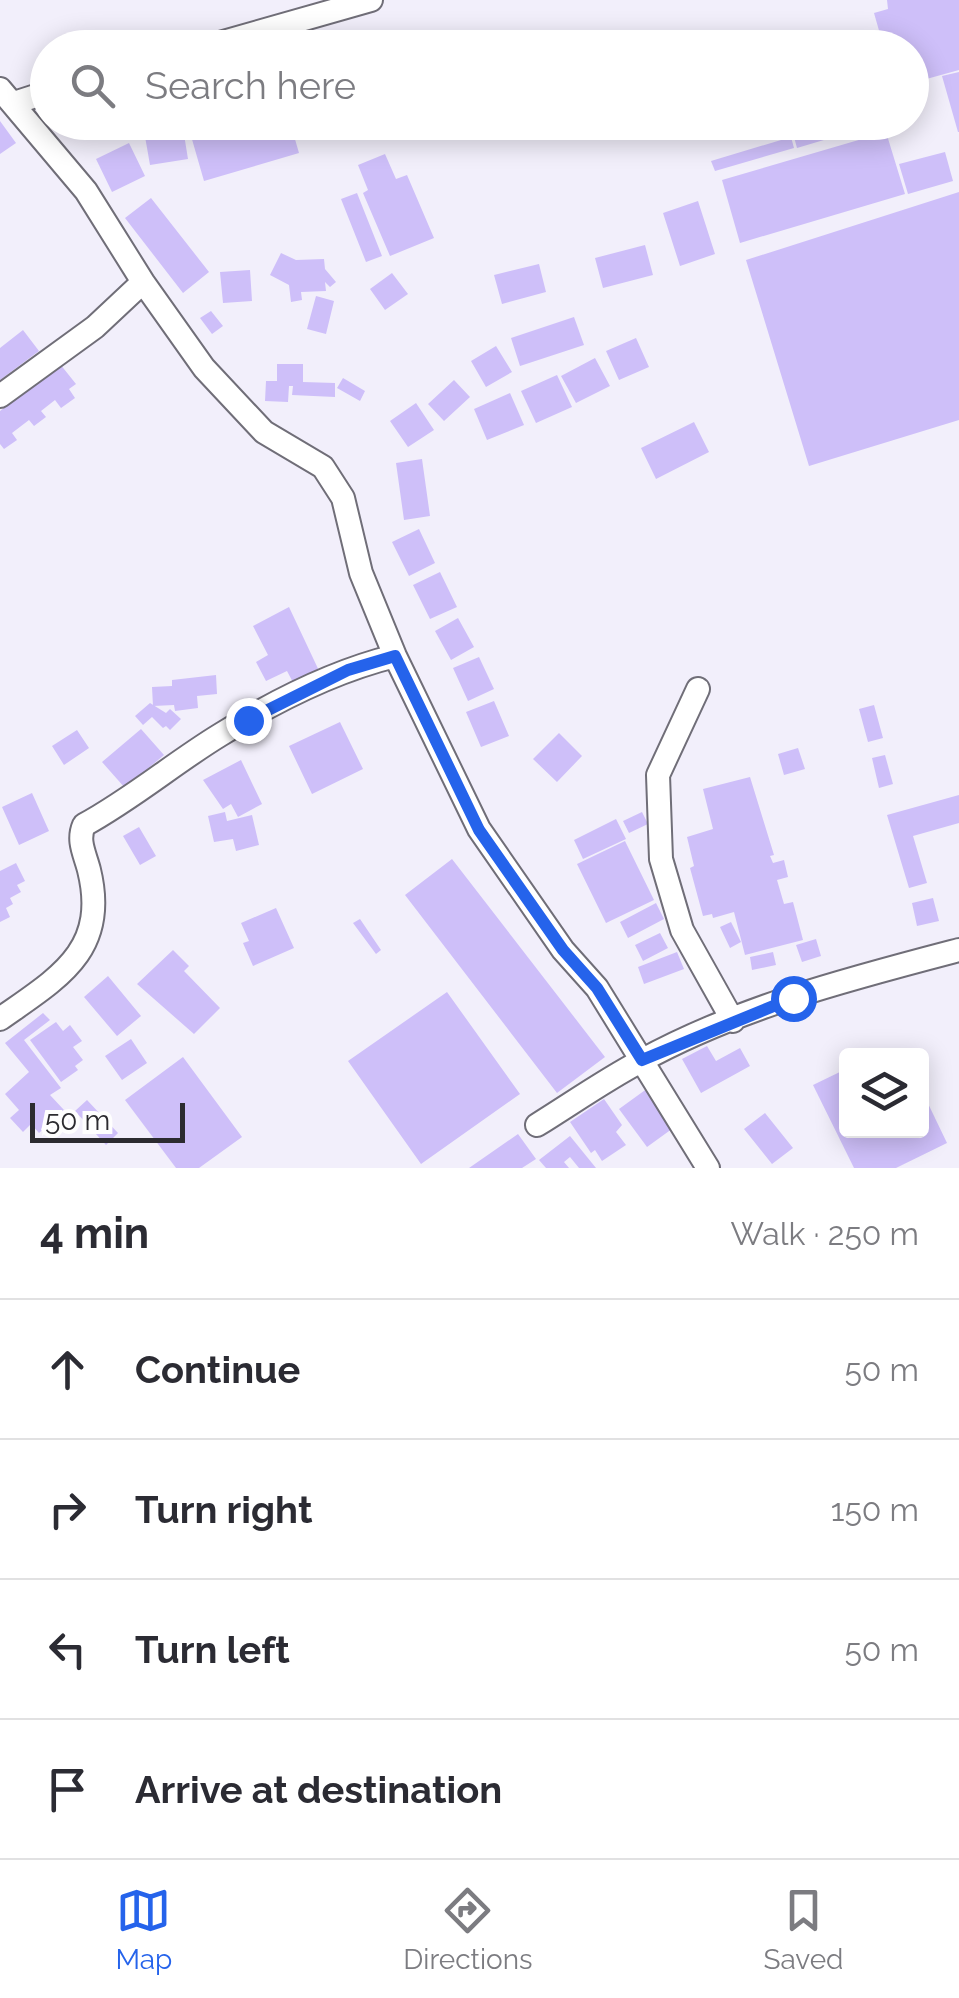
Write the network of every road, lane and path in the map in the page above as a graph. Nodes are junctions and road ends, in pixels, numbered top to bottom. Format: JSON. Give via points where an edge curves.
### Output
{"nodes":[{"id":1,"x":359,"y":2,"type":"edge"},
{"id":2,"x":263,"y":30,"type":"edge"},
{"id":3,"x":7,"y":96,"type":"edge"},
{"id":4,"x":30,"y":123,"type":"edge"},
{"id":5,"x":44,"y":140,"type":"edge"},
{"id":6,"x":143,"y":282,"type":"junction"},
{"id":7,"x":0,"y":396,"type":"edge"},
{"id":8,"x":395,"y":656,"type":"junction"},
{"id":9,"x":698,"y":689,"type":"dead end"},
{"id":10,"x":959,"y":950,"type":"edge"},
{"id":11,"x":0,"y":1019,"type":"edge"},
{"id":12,"x":733,"y":1021,"type":"junction"},
{"id":13,"x":642,"y":1060,"type":"junction"},
{"id":14,"x":537,"y":1125,"type":"dead end"},
{"id":15,"x":708,"y":1168,"type":"edge"}],
"edges":[{"from":1,"to":2,"type":"street"},
{"from":3,"to":4,"type":"street"},
{"from":5,"to":6,"type":"street","via":[[86,190]]},
{"from":6,"to":7,"type":"street","via":[[95,327]]},
{"from":6,"to":8,"type":"street","via":[[238,406],[264,432],[323,467],[343,498],[361,573]]},
{"from":8,"to":11,"type":"street","via":[[276,704],[84,824],[81,842],[95,906],[88,941],[58,977]]},
{"from":8,"to":13,"type":"street","via":[[479,830]]},
{"from":9,"to":12,"type":"street","via":[[658,776],[661,860],[682,930]]},
{"from":10,"to":12,"type":"street"},
{"from":12,"to":13,"type":"street"},
{"from":13,"to":14,"type":"street"},
{"from":13,"to":15,"type":"street"}]}
